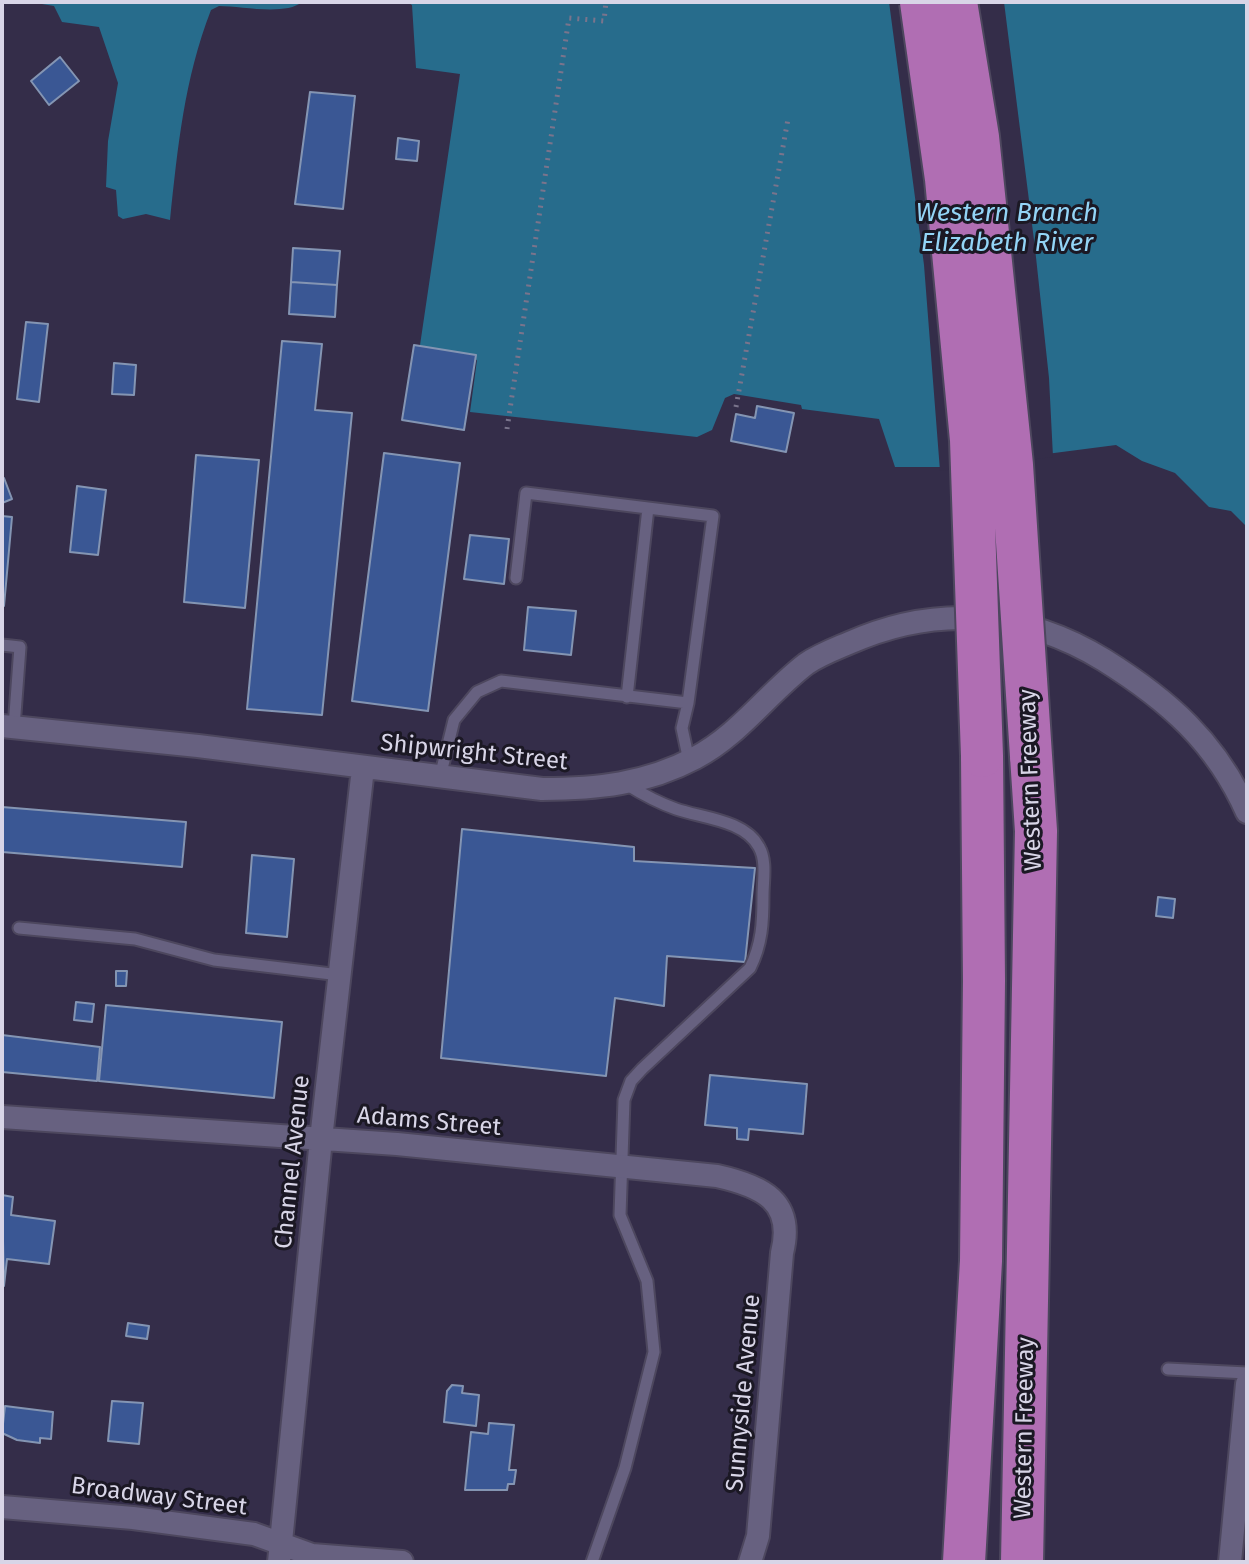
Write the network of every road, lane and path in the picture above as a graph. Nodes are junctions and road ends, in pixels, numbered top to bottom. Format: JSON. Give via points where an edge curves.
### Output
{"nodes":[{"id":1,"x":606,"y":2,"type":"edge"},
{"id":2,"x":921,"y":2,"type":"edge"},
{"id":3,"x":956,"y":2,"type":"edge"},
{"id":4,"x":788,"y":119,"type":"dead end"},
{"id":5,"x":736,"y":407,"type":"dead end"},
{"id":6,"x":507,"y":429,"type":"dead end"},
{"id":7,"x":648,"y":508,"type":"junction"},
{"id":8,"x":516,"y":578,"type":"dead end"},
{"id":9,"x":2,"y":645,"type":"edge"},
{"id":10,"x":627,"y":697,"type":"junction"},
{"id":11,"x":688,"y":703,"type":"junction"},
{"id":12,"x":8,"y":727,"type":"edge"},
{"id":13,"x":689,"y":761,"type":"junction"},
{"id":14,"x":363,"y":768,"type":"junction"},
{"id":15,"x":440,"y":777,"type":"junction"},
{"id":16,"x":626,"y":784,"type":"junction"},
{"id":17,"x":1247,"y":812,"type":"edge"},
{"id":18,"x":19,"y":928,"type":"dead end"},
{"id":19,"x":340,"y":975,"type":"junction"},
{"id":20,"x":2,"y":1117,"type":"edge"},
{"id":21,"x":321,"y":1139,"type":"junction"},
{"id":22,"x":621,"y":1166,"type":"junction"},
{"id":23,"x":781,"y":1269,"type":"joint"},
{"id":24,"x":1168,"y":1369,"type":"dead end"},
{"id":25,"x":1247,"y":1373,"type":"edge"},
{"id":26,"x":1247,"y":1384,"type":"edge"},
{"id":27,"x":969,"y":1466,"type":"junction"},
{"id":28,"x":2,"y":1507,"type":"edge"},
{"id":29,"x":280,"y":1553,"type":"edge"},
{"id":30,"x":402,"y":1562,"type":"edge"},
{"id":31,"x":592,"y":1562,"type":"edge"},
{"id":32,"x":750,"y":1562,"type":"edge"},
{"id":33,"x":951,"y":1562,"type":"edge"},
{"id":34,"x":964,"y":1562,"type":"edge"},
{"id":35,"x":1022,"y":1562,"type":"edge"},
{"id":36,"x":1230,"y":1562,"type":"edge"}],
"edges":[{"from":1,"to":6,"type":"path","via":[[604,21],[569,18]]},
{"from":2,"to":27,"type":"highway","name":"Western Freeway","bridge":true,"via":[[946,179],[971,440],[982,756],[981,1261]]},
{"from":3,"to":35,"type":"highway","name":"Western Freeway","bridge":true,"via":[[978,137],[1012,465],[1036,831]]},
{"from":4,"to":5,"type":"path"},
{"from":7,"to":8,"type":"lane","via":[[526,493]]},
{"from":7,"to":10,"type":"lane"},
{"from":7,"to":11,"type":"lane","via":[[713,516]]},
{"from":9,"to":12,"type":"lane","via":[[20,647]]},
{"from":10,"to":11,"type":"lane"},
{"from":10,"to":15,"type":"lane","via":[[501,681],[477,692],[454,720]]},
{"from":11,"to":13,"type":"lane","via":[[682,728]]},
{"from":12,"to":14,"type":"street","name":"Shipwright Street"},
{"from":13,"to":16,"type":"street","name":"Shipwright Street"},
{"from":13,"to":17,"type":"street","name":"Shipwright Street","via":[[735,732],[796,673],[824,654],[927,618],[1000,620],[1077,644],[1146,686],[1215,755]]},
{"from":14,"to":15,"type":"street","name":"Shipwright Street"},
{"from":14,"to":19,"type":"street","name":"Channel Avenue"},
{"from":15,"to":16,"type":"street","name":"Shipwright Street","via":[[542,789]]},
{"from":16,"to":22,"type":"lane","via":[[746,833],[764,858],[759,950],[750,968],[631,1081],[624,1100]]},
{"from":18,"to":19,"type":"lane","via":[[135,939],[214,960]]},
{"from":19,"to":21,"type":"street","name":"Channel Avenue"},
{"from":20,"to":21,"type":"street","name":"Adams Street"},
{"from":21,"to":22,"type":"street","name":"Adams Street"},
{"from":21,"to":29,"type":"street","name":"Channel Avenue"},
{"from":22,"to":23,"type":"street","name":"Adams Street","via":[[717,1176],[763,1190],[784,1218]]},
{"from":22,"to":31,"type":"lane","via":[[620,1215],[647,1281],[654,1352],[625,1468]]},
{"from":23,"to":32,"type":"street","name":"Sunnyside Avenue","via":[[759,1523]]},
{"from":24,"to":25,"type":"lane"},
{"from":26,"to":36,"type":"street"},
{"from":27,"to":33,"type":"highway"},
{"from":27,"to":34,"type":"highway","name":"Western Freeway"},
{"from":28,"to":29,"type":"street","name":"Broadway Street","via":[[254,1534]]},
{"from":29,"to":30,"type":"street","name":"Broadway Street"}]}
